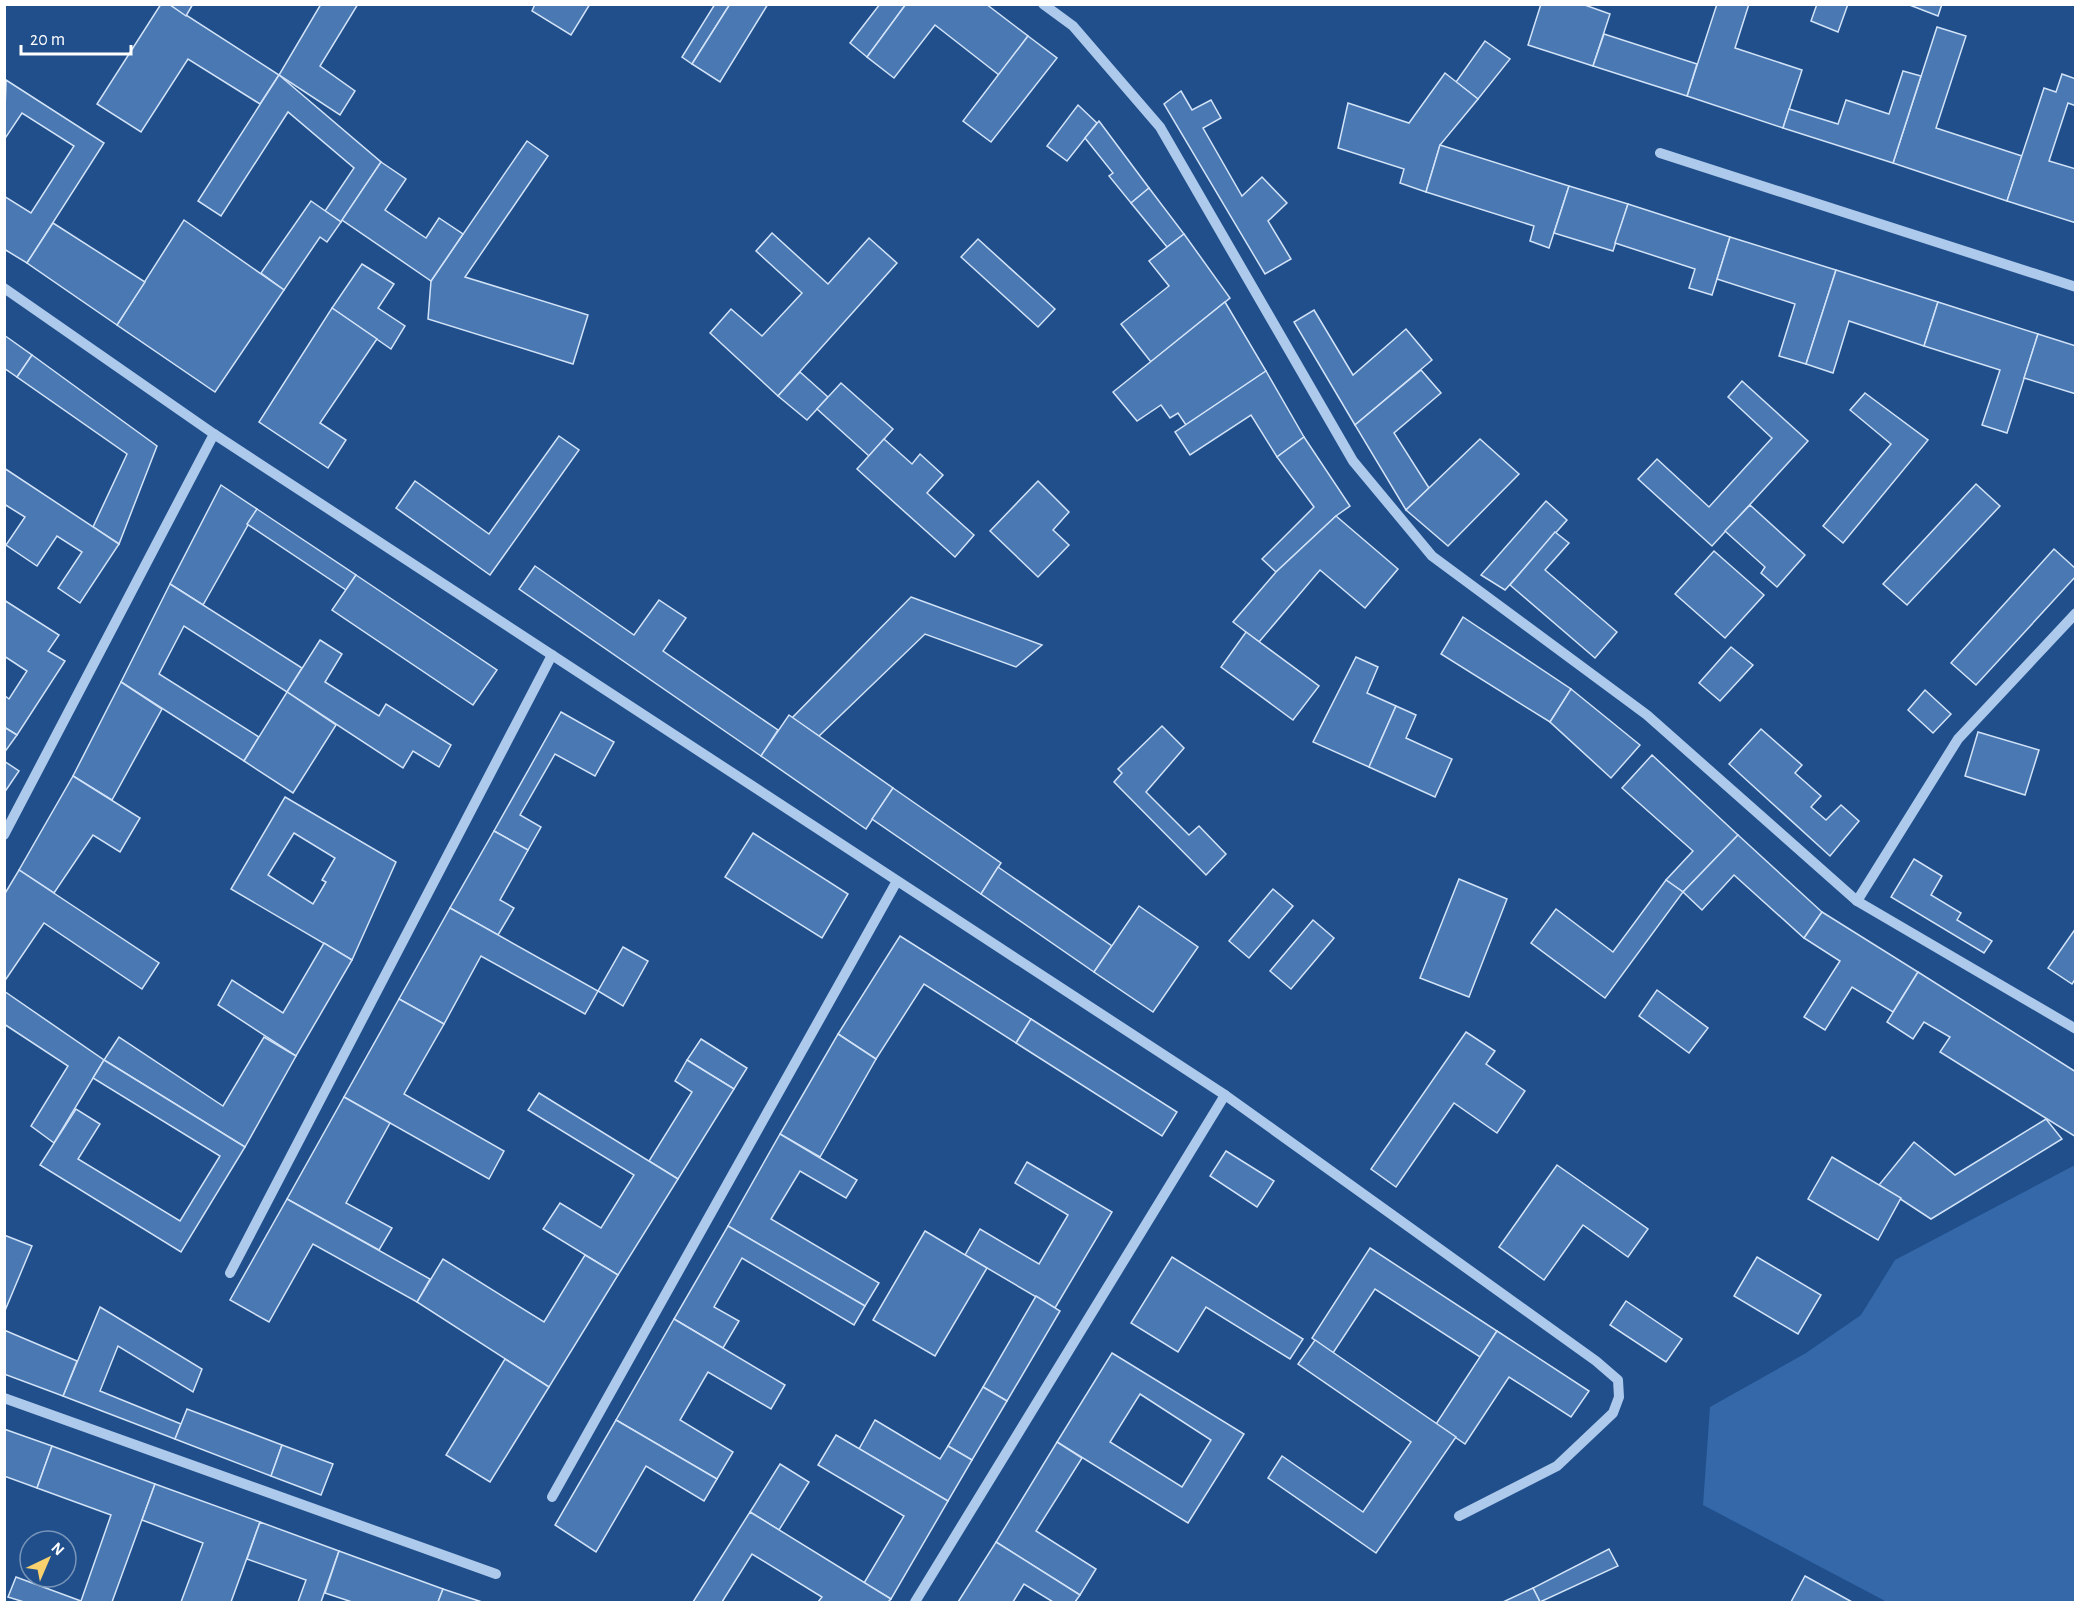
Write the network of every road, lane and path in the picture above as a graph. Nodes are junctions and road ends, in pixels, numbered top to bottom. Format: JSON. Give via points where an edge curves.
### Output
{"nodes":[{"id":1,"x":1043,"y":4,"type":"edge"},
{"id":2,"x":1660,"y":153,"type":"dead end"},
{"id":3,"x":2076,"y":287,"type":"edge"},
{"id":4,"x":4,"y":288,"type":"edge"},
{"id":5,"x":214,"y":434,"type":"junction"},
{"id":6,"x":2076,"y":613,"type":"edge"},
{"id":7,"x":552,"y":655,"type":"junction"},
{"id":8,"x":4,"y":835,"type":"edge"},
{"id":9,"x":897,"y":881,"type":"junction"},
{"id":10,"x":1857,"y":902,"type":"junction"},
{"id":11,"x":2076,"y":1029,"type":"edge"},
{"id":12,"x":1225,"y":1095,"type":"junction"},
{"id":13,"x":230,"y":1273,"type":"dead end"},
{"id":14,"x":4,"y":1398,"type":"edge"},
{"id":15,"x":552,"y":1497,"type":"dead end"},
{"id":16,"x":1459,"y":1516,"type":"dead end"},
{"id":17,"x":496,"y":1575,"type":"dead end"},
{"id":18,"x":915,"y":1602,"type":"edge"}],
"edges":[{"from":1,"to":10,"type":"street","via":[[1073,26],[1160,127],[1353,461],[1432,556],[1647,715]]},
{"from":2,"to":3,"type":"street"},
{"from":4,"to":5,"type":"street"},
{"from":5,"to":7,"type":"street"},
{"from":5,"to":8,"type":"street"},
{"from":6,"to":10,"type":"street","via":[[1958,739]]},
{"from":7,"to":9,"type":"street"},
{"from":7,"to":13,"type":"street"},
{"from":9,"to":12,"type":"street"},
{"from":9,"to":15,"type":"street"},
{"from":10,"to":11,"type":"street"},
{"from":12,"to":16,"type":"street","via":[[1618,1380],[1619,1397],[1613,1413],[1557,1466]]},
{"from":12,"to":18,"type":"street"},
{"from":14,"to":17,"type":"street"}]}
